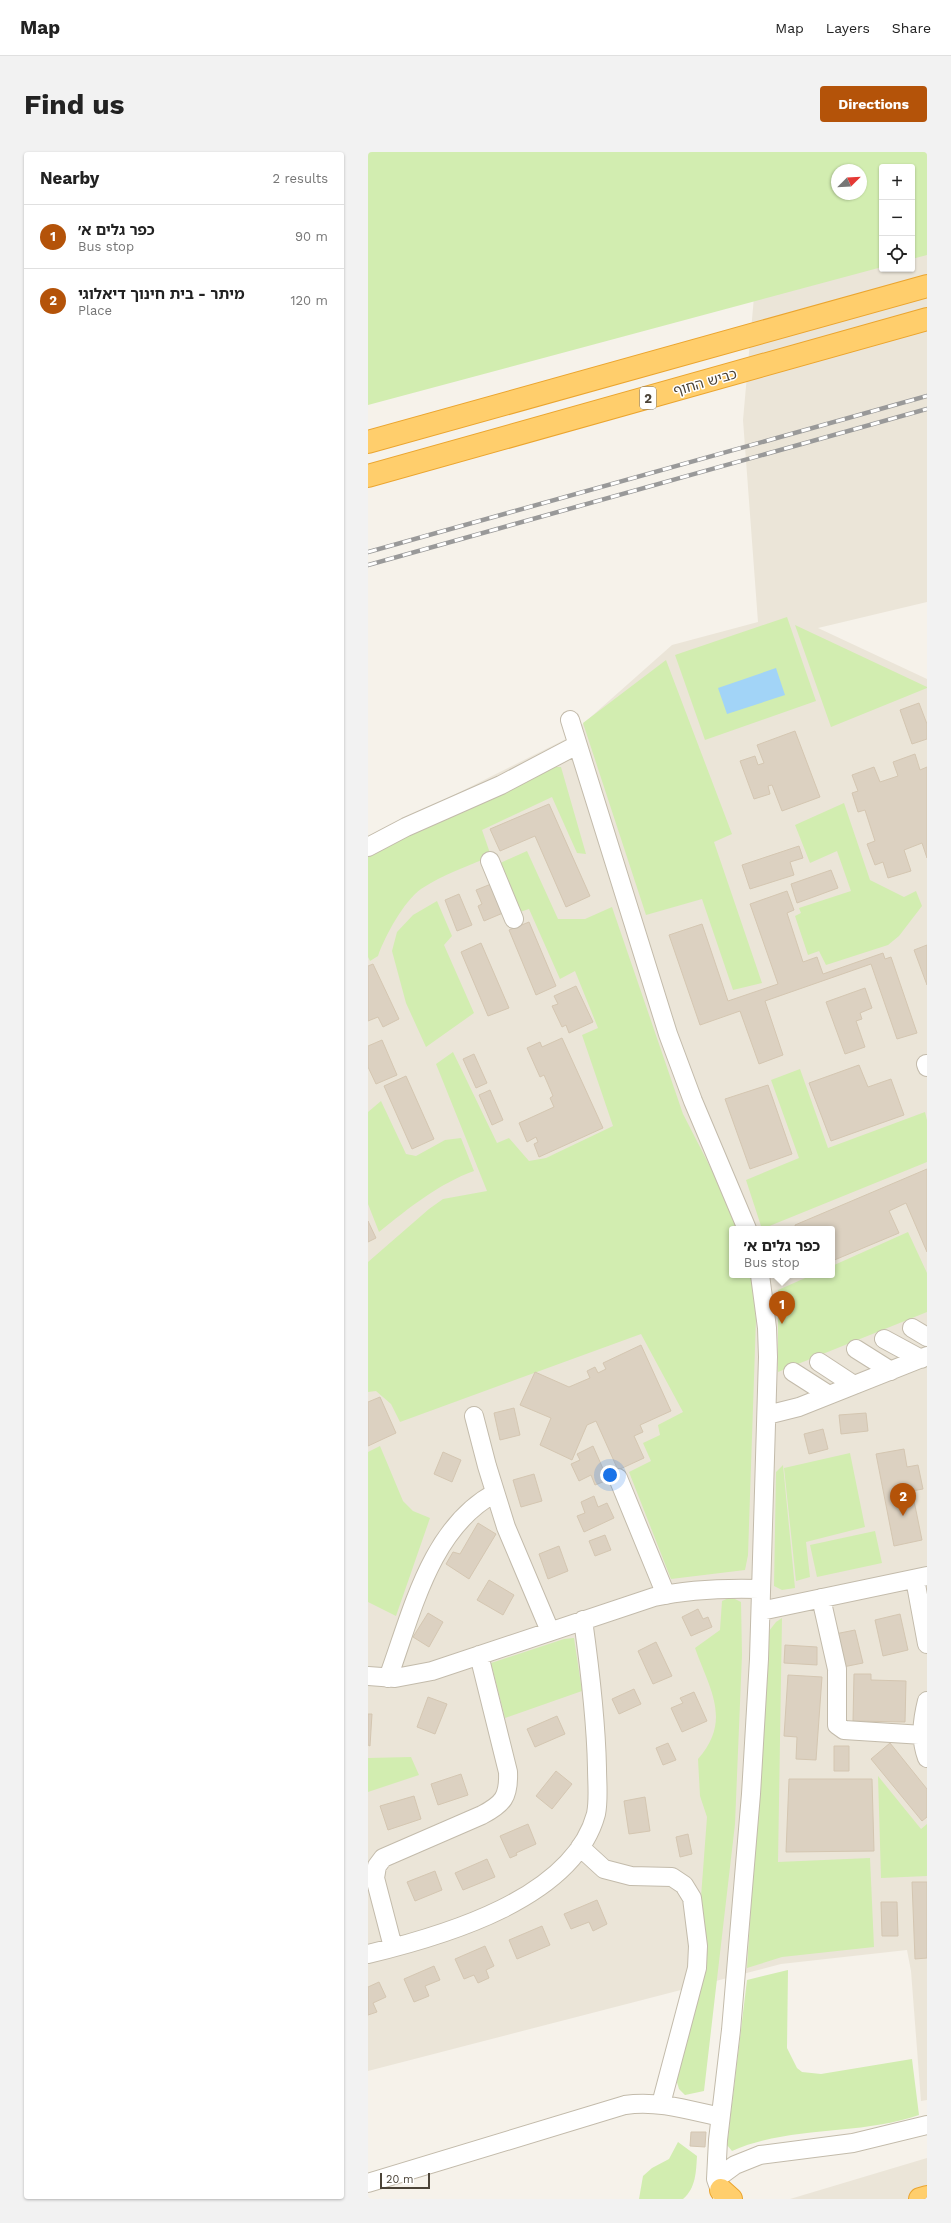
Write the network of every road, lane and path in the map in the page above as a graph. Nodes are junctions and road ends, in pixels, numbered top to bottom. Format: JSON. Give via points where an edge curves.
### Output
{"nodes":[{"id":1,"x":927,"y":286,"type":"edge"},
{"id":2,"x":927,"y":319,"type":"edge"},
{"id":3,"x":368,"y":442,"type":"edge"},
{"id":4,"x":368,"y":476,"type":"edge"},
{"id":5,"x":570,"y":720,"type":"dead end"},
{"id":6,"x":577,"y":745,"type":"junction"},
{"id":7,"x":368,"y":848,"type":"edge"},
{"id":8,"x":490,"y":861,"type":"dead end"},
{"id":9,"x":514,"y":919,"type":"dead end"},
{"id":10,"x":746,"y":1226,"type":"edge"},
{"id":11,"x":760,"y":1278,"type":"edge"},
{"id":12,"x":869,"y":1346,"type":"edge"},
{"id":13,"x":884,"y":1373,"type":"edge"},
{"id":14,"x":474,"y":1416,"type":"dead end"},
{"id":15,"x":767,"y":1416,"type":"junction"},
{"id":16,"x":618,"y":1478,"type":"dead end"},
{"id":17,"x":495,"y":1493,"type":"junction"},
{"id":18,"x":921,"y":1577,"type":"edge"},
{"id":19,"x":760,"y":1589,"type":"junction"},
{"id":20,"x":666,"y":1595,"type":"junction"},
{"id":21,"x":821,"y":1598,"type":"junction"},
{"id":22,"x":760,"y":1611,"type":"junction"},
{"id":23,"x":583,"y":1620,"type":"junction"},
{"id":24,"x":550,"y":1631,"type":"junction"},
{"id":25,"x":927,"y":1644,"type":"edge"},
{"id":26,"x":479,"y":1655,"type":"junction"},
{"id":27,"x":368,"y":1676,"type":"edge"},
{"id":28,"x":388,"y":1678,"type":"junction"},
{"id":29,"x":927,"y":1701,"type":"edge"},
{"id":30,"x":923,"y":1735,"type":"junction"},
{"id":31,"x":927,"y":1758,"type":"edge"},
{"id":32,"x":580,"y":1847,"type":"junction"},
{"id":33,"x":393,"y":1947,"type":"junction"},
{"id":34,"x":368,"y":1954,"type":"edge"},
{"id":35,"x":662,"y":2104,"type":"junction"},
{"id":36,"x":720,"y":2117,"type":"junction"},
{"id":37,"x":927,"y":2125,"type":"edge"},
{"id":38,"x":368,"y":2183,"type":"edge"},
{"id":39,"x":721,"y":2192,"type":"edge"},
{"id":40,"x":927,"y":2197,"type":"edge"},
{"id":41,"x":920,"y":2199,"type":"edge"}],
"edges":[{"from":1,"to":3,"type":"highway","number":"2"},
{"from":2,"to":4,"type":"highway","name":"כביש החוף","number":"2"},
{"from":5,"to":6,"type":"street"},
{"from":6,"to":7,"type":"street","via":[[501,784],[406,827]]},
{"from":6,"to":10,"type":"street","via":[[673,1047]]},
{"from":8,"to":9,"type":"street"},
{"from":11,"to":15,"type":"street","via":[[767,1328]]},
{"from":12,"to":13,"type":"street"},
{"from":12,"to":13,"type":"street"},
{"from":12,"to":13,"type":"street"},
{"from":12,"to":13,"type":"street"},
{"from":13,"to":15,"type":"street","via":[[799,1407]]},
{"from":14,"to":17,"type":"street"},
{"from":15,"to":19,"type":"street"},
{"from":16,"to":20,"type":"street"},
{"from":17,"to":24,"type":"street","via":[[520,1563]]},
{"from":17,"to":28,"type":"street","via":[[477,1503],[452,1527],[421,1589]]},
{"from":18,"to":21,"type":"street"},
{"from":18,"to":25,"type":"street"},
{"from":19,"to":20,"type":"street","via":[[698,1589]]},
{"from":19,"to":22,"type":"street"},
{"from":20,"to":23,"type":"street"},
{"from":21,"to":22,"type":"street"},
{"from":21,"to":30,"type":"street","via":[[837,1669],[837,1725],[844,1730]]},
{"from":22,"to":36,"type":"street","via":[[751,1794],[733,2008]]},
{"from":23,"to":24,"type":"street"},
{"from":23,"to":32,"type":"street","via":[[596,1734],[597,1795],[596,1812],[591,1828]]},
{"from":24,"to":26,"type":"street"},
{"from":26,"to":28,"type":"street","via":[[413,1676]]},
{"from":26,"to":33,"type":"street","via":[[508,1772],[505,1798],[496,1808],[482,1815],[383,1858],[377,1866],[375,1878]]},
{"from":27,"to":28,"type":"street"},
{"from":29,"to":30,"type":"street","via":[[922,1726]]},
{"from":30,"to":31,"type":"street","via":[[923,1747]]},
{"from":32,"to":33,"type":"street","via":[[563,1867],[541,1885],[512,1903],[456,1928]]},
{"from":32,"to":35,"type":"street","via":[[604,1869],[631,1876],[672,1877],[684,1885],[692,1898],[698,1946],[697,1968]]},
{"from":33,"to":34,"type":"street"},
{"from":35,"to":36,"type":"street"},
{"from":35,"to":38,"type":"street","via":[[639,2102],[625,2105]]},
{"from":36,"to":39,"type":"street"},
{"from":37,"to":39,"type":"street","via":[[853,2143],[760,2155],[735,2165]]},
{"from":40,"to":41,"type":"highway"}]}
